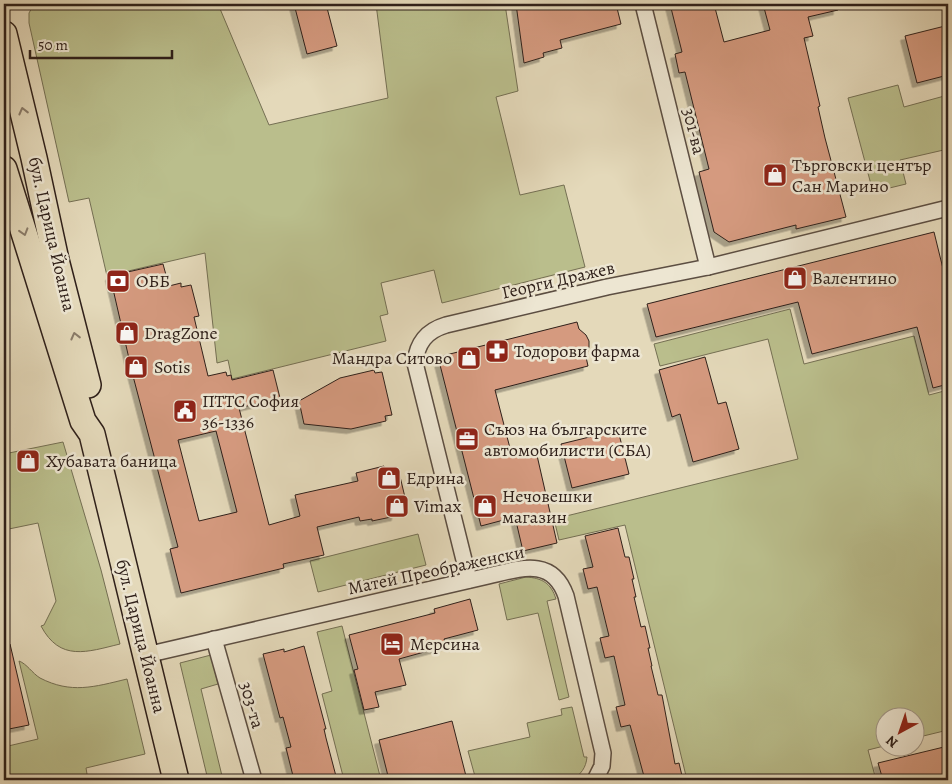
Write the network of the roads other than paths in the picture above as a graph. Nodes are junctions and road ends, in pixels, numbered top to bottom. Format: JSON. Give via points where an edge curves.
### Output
{"nodes":[{"id":1,"x":643,"y":4,"type":"edge"},
{"id":2,"x":4,"y":34,"type":"edge"},
{"id":3,"x":4,"y":169,"type":"edge"},
{"id":4,"x":948,"y":208,"type":"edge"},
{"id":5,"x":708,"y":267,"type":"junction"},
{"id":6,"x":92,"y":434,"type":"junction"},
{"id":7,"x":469,"y":580,"type":"junction"},
{"id":8,"x":214,"y":639,"type":"junction"},
{"id":9,"x":146,"y":655,"type":"junction"},
{"id":10,"x":176,"y":780,"type":"edge"},
{"id":11,"x":254,"y":780,"type":"edge"},
{"id":12,"x":595,"y":780,"type":"edge"}],
"edges":[{"from":1,"to":5,"type":"street","name":"301-ва"},
{"from":6,"to":2,"type":"main road","name":"бул. Царица Йоанна","one_way":true,"via":[[96,419]]},
{"from":3,"to":6,"type":"main road","name":"бул. Царица Йоанна","one_way":true,"via":[[83,421]]},
{"from":4,"to":5,"type":"street","name":"Георги Дражев"},
{"from":5,"to":7,"type":"street","name":"Георги Дражев","via":[[446,325],[427,334],[420,343],[415,363]]},
{"from":6,"to":9,"type":"main road","name":"бул. Царица Йоанна"},
{"from":7,"to":8,"type":"street","name":"Матей Преображенски"},
{"from":7,"to":12,"type":"street","name":"Матей Преображенски","via":[[537,568],[551,574],[562,586],[603,753],[602,766]]},
{"from":8,"to":9,"type":"street","name":"Матей Преображенски"},
{"from":8,"to":11,"type":"street","name":"303-та"},
{"from":9,"to":10,"type":"main road","name":"бул. Царица Йоанна"}]}
